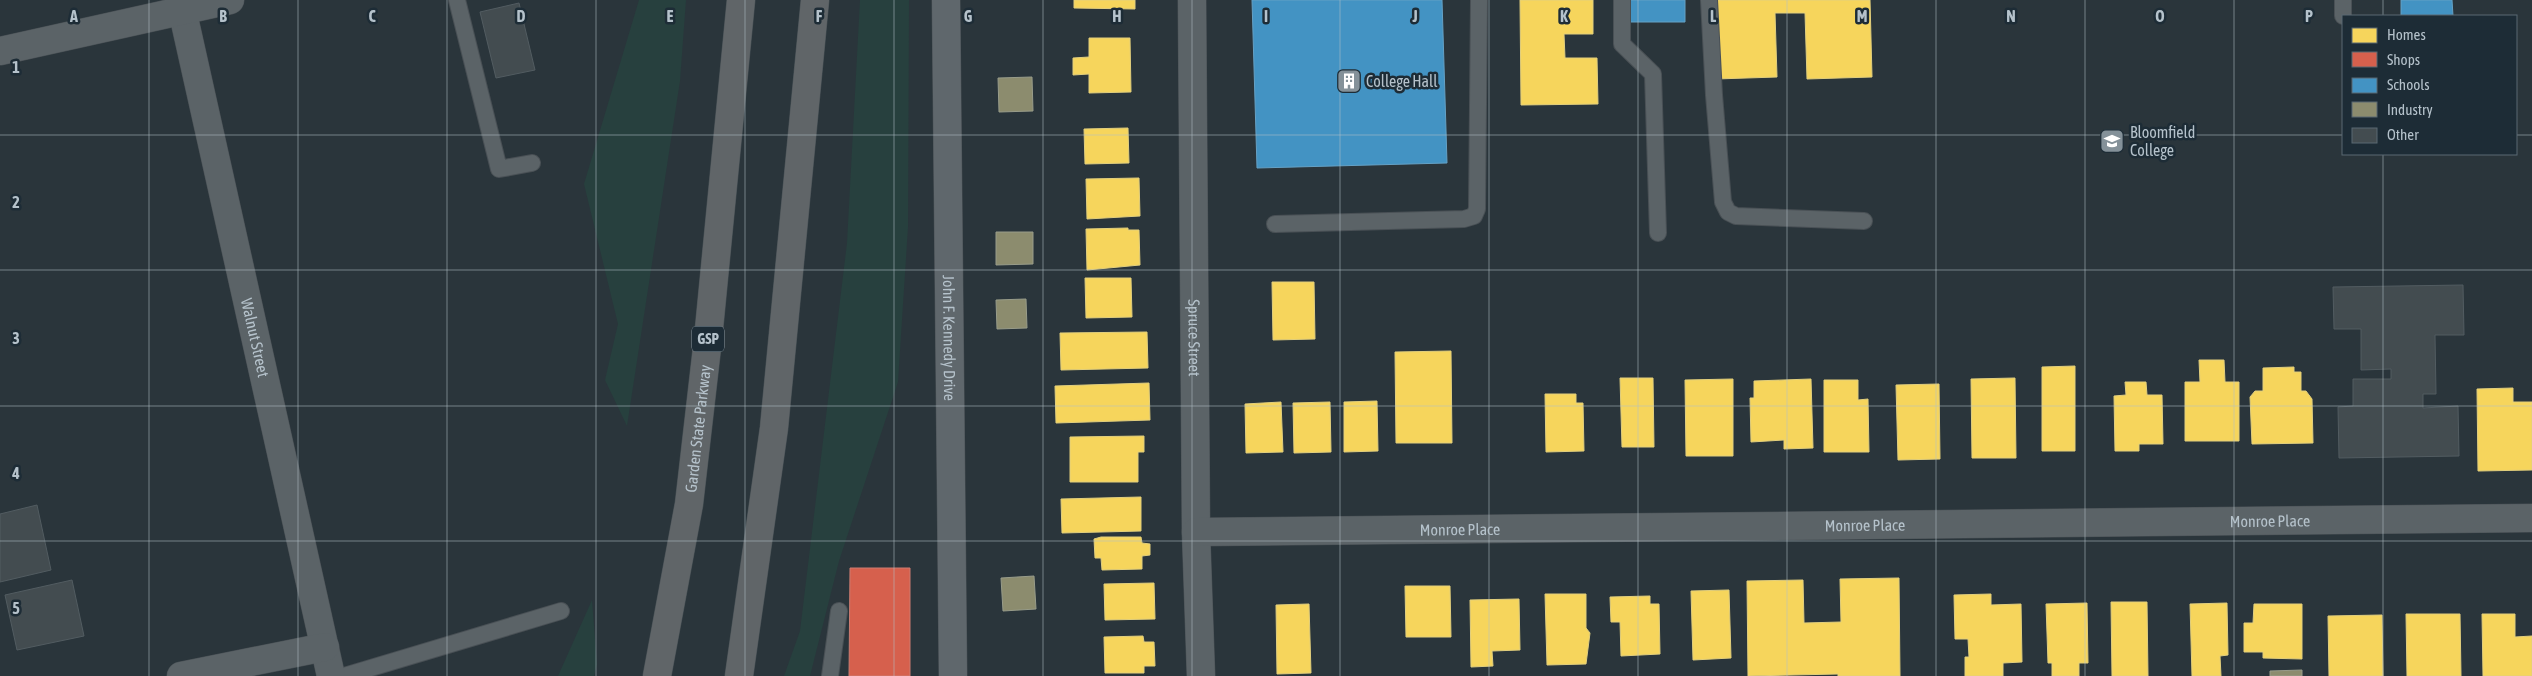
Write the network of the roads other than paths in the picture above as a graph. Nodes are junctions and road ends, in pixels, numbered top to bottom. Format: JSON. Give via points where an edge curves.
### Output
{"nodes":[{"id":1,"x":230,"y":0,"type":"edge"},
{"id":2,"x":456,"y":0,"type":"edge"},
{"id":3,"x":741,"y":0,"type":"edge"},
{"id":4,"x":815,"y":0,"type":"edge"},
{"id":5,"x":946,"y":0,"type":"edge"},
{"id":6,"x":1192,"y":0,"type":"edge"},
{"id":7,"x":1479,"y":0,"type":"edge"},
{"id":8,"x":1622,"y":0,"type":"edge"},
{"id":9,"x":1709,"y":0,"type":"edge"},
{"id":10,"x":2343,"y":0,"type":"edge"},
{"id":11,"x":181,"y":5,"type":"edge"},
{"id":12,"x":2343,"y":15,"type":"edge"},
{"id":13,"x":0,"y":51,"type":"edge"},
{"id":14,"x":532,"y":163,"type":"dead end"},
{"id":15,"x":1864,"y":221,"type":"dead end"},
{"id":16,"x":1275,"y":224,"type":"dead end"},
{"id":17,"x":1658,"y":233,"type":"dead end"},
{"id":18,"x":2532,"y":518,"type":"edge"},
{"id":19,"x":1196,"y":532,"type":"junction"},
{"id":20,"x":561,"y":611,"type":"dead end"},
{"id":21,"x":839,"y":611,"type":"dead end"},
{"id":22,"x":325,"y":647,"type":"junction"},
{"id":23,"x":181,"y":676,"type":"edge"},
{"id":24,"x":331,"y":676,"type":"edge"},
{"id":25,"x":344,"y":676,"type":"edge"},
{"id":26,"x":657,"y":676,"type":"edge"},
{"id":27,"x":739,"y":676,"type":"edge"},
{"id":28,"x":830,"y":676,"type":"edge"},
{"id":29,"x":953,"y":676,"type":"edge"},
{"id":30,"x":1201,"y":676,"type":"edge"}],
"edges":[{"from":1,"to":11,"type":"street"},
{"from":2,"to":14,"type":"lane","via":[[499,169]]},
{"from":3,"to":26,"type":"highway","name":"Garden State Parkway","number":"GSP","via":[[690,504]]},
{"from":4,"to":27,"type":"highway","via":[[774,428]]},
{"from":5,"to":29,"type":"main road","name":"John F. Kennedy Drive"},
{"from":6,"to":19,"type":"street","name":"Spruce Street"},
{"from":7,"to":16,"type":"lane","via":[[1477,209],[1474,216],[1464,219]]},
{"from":8,"to":17,"type":"lane","via":[[1622,44],[1653,74]]},
{"from":9,"to":15,"type":"lane","via":[[1723,202],[1728,212],[1736,216]]},
{"from":10,"to":12,"type":"lane"},
{"from":11,"to":13,"type":"street"},
{"from":11,"to":22,"type":"street","name":"Walnut Street"},
{"from":18,"to":19,"type":"street","name":"Monroe Place"},
{"from":19,"to":30,"type":"street","name":"Spruce Street"},
{"from":20,"to":25,"type":"lane"},
{"from":21,"to":28,"type":"lane"},
{"from":22,"to":23,"type":"street"},
{"from":22,"to":24,"type":"street","name":"Walnut Street"}]}
